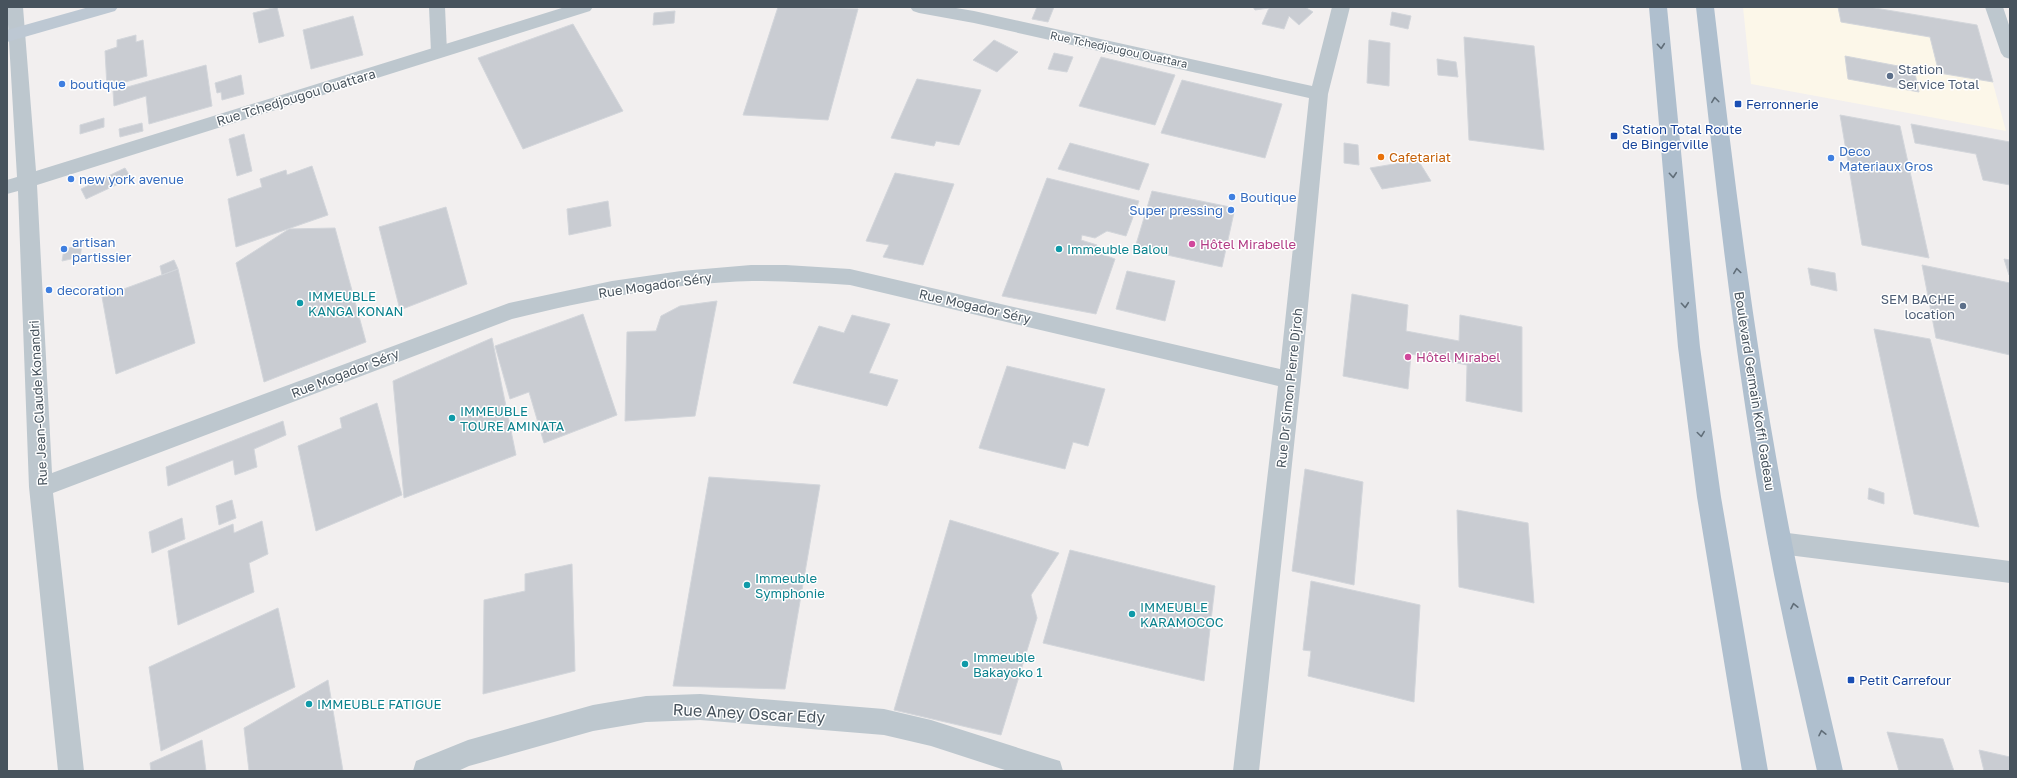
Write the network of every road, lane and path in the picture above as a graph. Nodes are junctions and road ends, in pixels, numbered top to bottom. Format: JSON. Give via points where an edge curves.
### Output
{"nodes":[{"id":1,"x":14,"y":7,"type":"edge"},
{"id":2,"x":109,"y":7,"type":"edge"},
{"id":3,"x":437,"y":7,"type":"edge"},
{"id":4,"x":584,"y":7,"type":"edge"},
{"id":5,"x":919,"y":7,"type":"edge"},
{"id":6,"x":1341,"y":7,"type":"edge"},
{"id":7,"x":1658,"y":7,"type":"edge"},
{"id":8,"x":1705,"y":7,"type":"edge"},
{"id":9,"x":1994,"y":7,"type":"edge"},
{"id":10,"x":12,"y":35,"type":"edge"},
{"id":11,"x":439,"y":52,"type":"junction"},
{"id":12,"x":2010,"y":53,"type":"edge"},
{"id":13,"x":1319,"y":94,"type":"junction"},
{"id":14,"x":27,"y":180,"type":"junction"},
{"id":15,"x":7,"y":187,"type":"edge"},
{"id":16,"x":1290,"y":380,"type":"junction"},
{"id":17,"x":41,"y":486,"type":"junction"},
{"id":18,"x":1780,"y":544,"type":"junction"},
{"id":19,"x":2010,"y":572,"type":"edge"},
{"id":20,"x":72,"y":771,"type":"edge"},
{"id":21,"x":426,"y":771,"type":"edge"},
{"id":22,"x":1050,"y":771,"type":"edge"},
{"id":23,"x":1246,"y":771,"type":"edge"},
{"id":24,"x":1755,"y":771,"type":"edge"},
{"id":25,"x":1830,"y":771,"type":"edge"}],
"edges":[{"from":1,"to":10,"type":"street","name":"Rue Jean-Claude Konandri"},
{"from":2,"to":10,"type":"street"},
{"from":3,"to":11,"type":"lane"},
{"from":4,"to":11,"type":"street","name":"Rue Tchedjougou Ouattara"},
{"from":5,"to":13,"type":"street","name":"Rue Tchedjougou Ouattara"},
{"from":6,"to":13,"type":"street","name":"Rue Dr Simon Pierre Djroh"},
{"from":7,"to":24,"type":"main road","one_way":true,"via":[[1689,347],[1709,498]]},
{"from":18,"to":8,"type":"main road","name":"Boulevard Germain Koffi Gadeau","one_way":true,"via":[[1731,235]]},
{"from":9,"to":12,"type":"street"},
{"from":10,"to":14,"type":"street","name":"Rue Jean-Claude Konandri"},
{"from":11,"to":14,"type":"street","name":"Rue Tchedjougou Ouattara"},
{"from":13,"to":16,"type":"street","name":"Rue Dr Simon Pierre Djroh"},
{"from":14,"to":15,"type":"street","name":"Rue Tchedjougou Ouattara"},
{"from":14,"to":17,"type":"street","name":"Rue Jean-Claude Konandri"},
{"from":16,"to":17,"type":"street","name":"Rue Mogador Séry","via":[[850,277],[786,273],[711,276],[654,282],[509,311]]},
{"from":16,"to":23,"type":"street","name":"Rue Dr Simon Pierre Djroh"},
{"from":17,"to":20,"type":"street","name":"Rue Jean-Claude Konandri"},
{"from":18,"to":19,"type":"street"},
{"from":25,"to":18,"type":"main road","name":"Boulevard Germain Koffi Gadeau","one_way":true},
{"from":21,"to":22,"type":"street","name":"Rue Aney Oscar Edy","via":[[468,753],[592,718],[646,709],[700,707],[884,722],[931,733]]}]}
